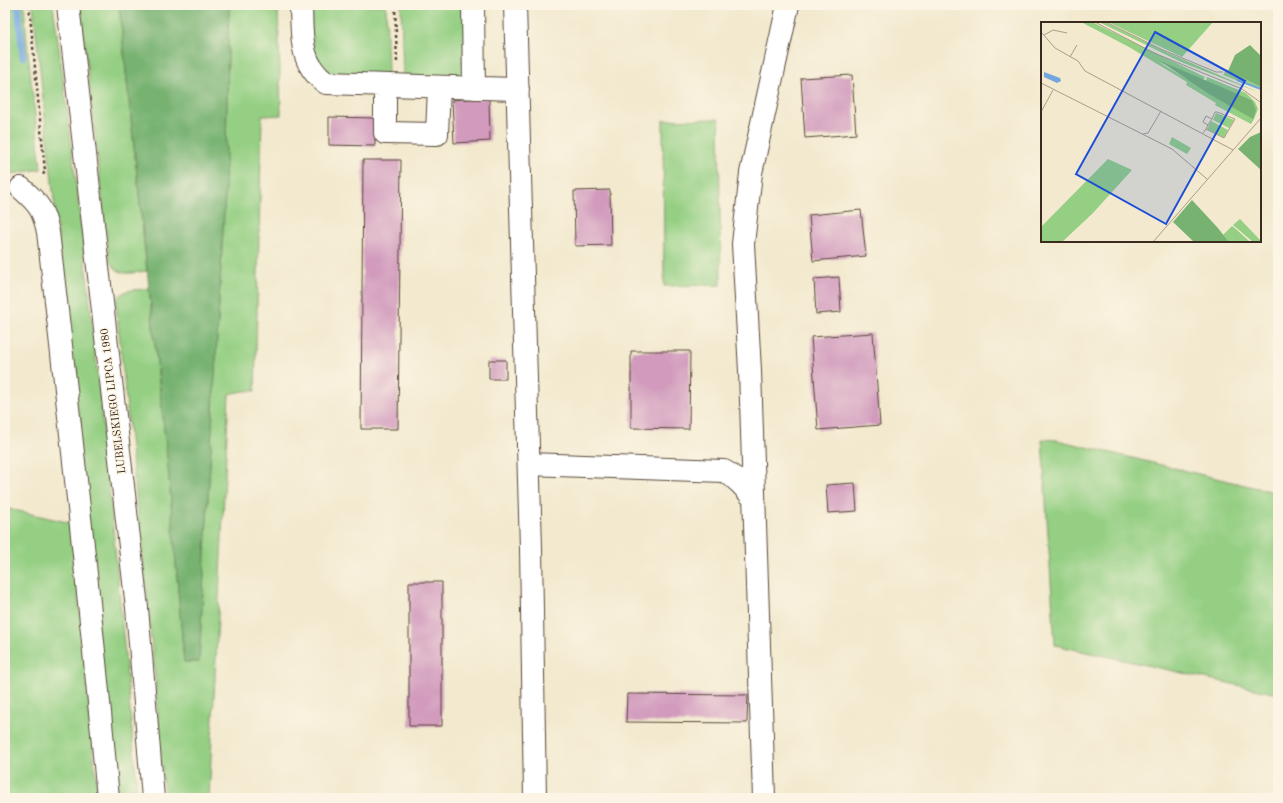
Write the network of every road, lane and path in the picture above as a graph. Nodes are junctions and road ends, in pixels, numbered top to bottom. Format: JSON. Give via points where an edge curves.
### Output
{"nodes":[{"id":1,"x":29,"y":5,"type":"edge"},
{"id":2,"x":68,"y":5,"type":"edge"},
{"id":3,"x":301,"y":5,"type":"edge"},
{"id":4,"x":395,"y":5,"type":"edge"},
{"id":5,"x":473,"y":5,"type":"edge"},
{"id":6,"x":515,"y":5,"type":"edge"},
{"id":7,"x":788,"y":5,"type":"edge"},
{"id":8,"x":392,"y":85,"type":"junction"},
{"id":9,"x":439,"y":87,"type":"junction"},
{"id":10,"x":474,"y":88,"type":"junction"},
{"id":11,"x":518,"y":90,"type":"junction"},
{"id":12,"x":26,"y":192,"type":"joint"},
{"id":13,"x":752,"y":444,"type":"junction"},
{"id":14,"x":528,"y":464,"type":"junction"},
{"id":15,"x":724,"y":471,"type":"junction"},
{"id":16,"x":754,"y":499,"type":"junction"},
{"id":17,"x":108,"y":798,"type":"edge"},
{"id":18,"x":153,"y":798,"type":"edge"},
{"id":19,"x":535,"y":798,"type":"edge"},
{"id":20,"x":764,"y":798,"type":"edge"}],
"edges":[{"from":1,"to":12,"type":"path","via":[[45,171],[41,181]]},
{"from":2,"to":18,"type":"main road","name":"LUBELSKIEGO LIPCA 1980","via":[[137,608]]},
{"from":3,"to":8,"type":"main road","via":[[306,59],[318,77],[326,83]]},
{"from":4,"to":8,"type":"path"},
{"from":5,"to":10,"type":"main road"},
{"from":6,"to":11,"type":"main road"},
{"from":7,"to":13,"type":"main road","via":[[751,173],[743,244]]},
{"from":8,"to":9,"type":"main road"},
{"from":8,"to":9,"type":"main road","via":[[385,133],[437,134]]},
{"from":9,"to":10,"type":"main road"},
{"from":10,"to":11,"type":"main road"},
{"from":11,"to":14,"type":"main road"},
{"from":12,"to":17,"type":"main road","via":[[37,202],[44,214],[48,232],[74,452]]},
{"from":13,"to":15,"type":"main road","via":[[744,455]]},
{"from":13,"to":16,"type":"main road"},
{"from":14,"to":15,"type":"main road"},
{"from":14,"to":19,"type":"main road"},
{"from":15,"to":16,"type":"main road","via":[[734,477]]},
{"from":16,"to":20,"type":"main road"}]}
